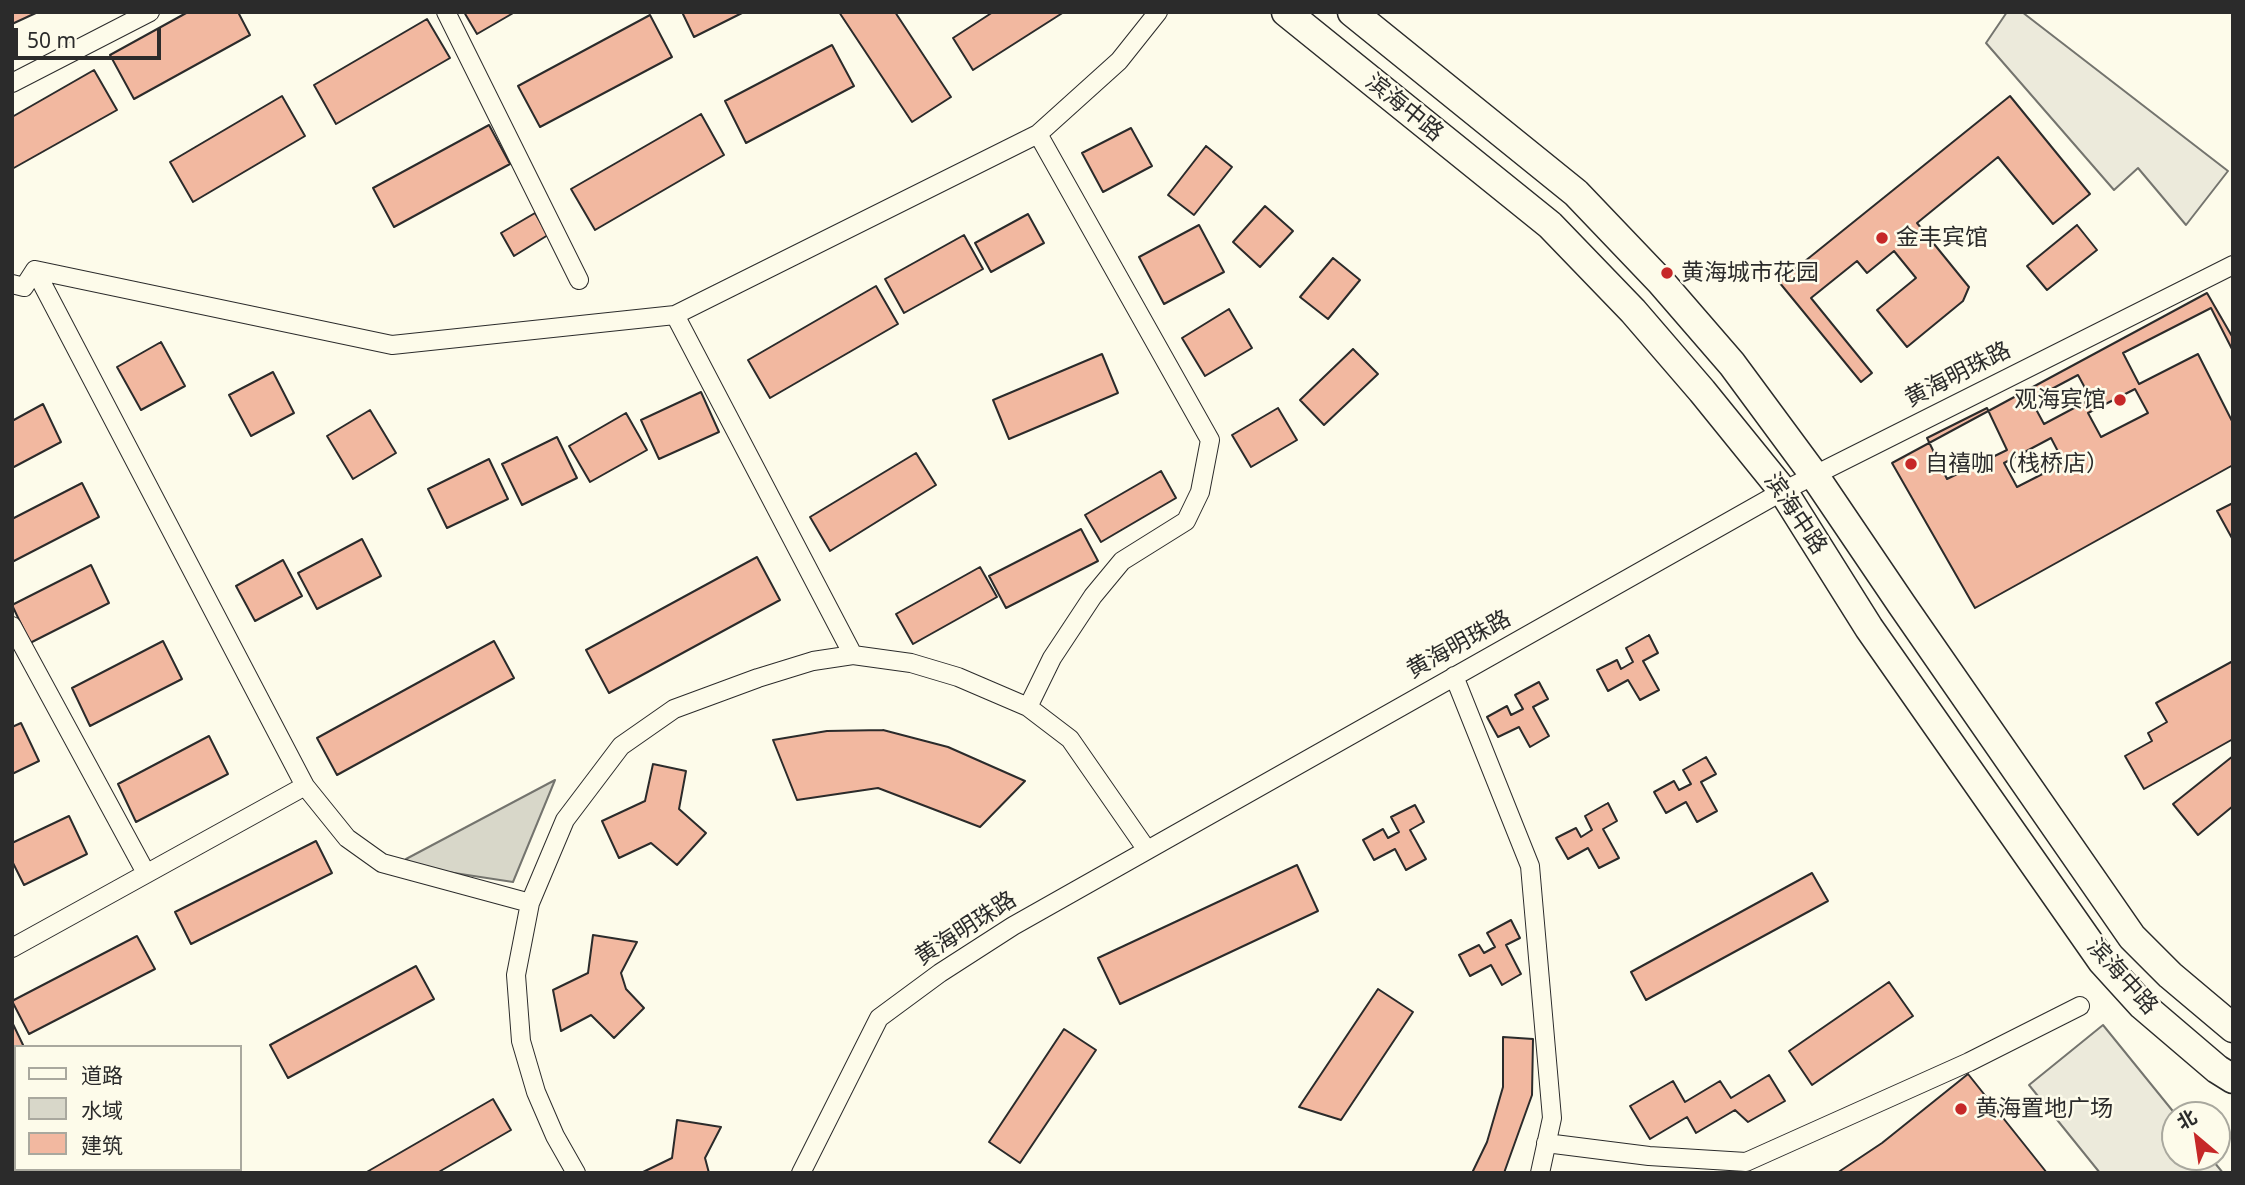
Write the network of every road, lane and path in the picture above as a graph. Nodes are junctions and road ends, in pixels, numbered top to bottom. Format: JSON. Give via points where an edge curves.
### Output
{"nodes":[{"id":1,"x":150,"y":12,"type":"edge"},
{"id":2,"x":446,"y":12,"type":"edge"},
{"id":3,"x":1158,"y":12,"type":"edge"},
{"id":4,"x":1286,"y":12,"type":"edge"},
{"id":5,"x":1352,"y":12,"type":"edge"},
{"id":6,"x":12,"y":83,"type":"edge"},
{"id":7,"x":1038,"y":134,"type":"junction"},
{"id":8,"x":2233,"y":265,"type":"edge"},
{"id":9,"x":35,"y":270,"type":"junction"},
{"id":10,"x":579,"y":280,"type":"dead end"},
{"id":11,"x":12,"y":284,"type":"edge"},
{"id":12,"x":675,"y":315,"type":"junction"},
{"id":13,"x":1814,"y":475,"type":"junction"},
{"id":14,"x":1783,"y":491,"type":"junction"},
{"id":15,"x":12,"y":626,"type":"edge"},
{"id":16,"x":853,"y":655,"type":"junction"},
{"id":17,"x":1454,"y":676,"type":"junction"},
{"id":18,"x":1028,"y":707,"type":"junction"},
{"id":19,"x":305,"y":786,"type":"junction"},
{"id":20,"x":1147,"y":850,"type":"junction"},
{"id":21,"x":146,"y":873,"type":"junction"},
{"id":22,"x":530,"y":903,"type":"junction"},
{"id":23,"x":12,"y":948,"type":"edge"},
{"id":24,"x":2080,"y":1006,"type":"dead end"},
{"id":25,"x":2233,"y":1028,"type":"edge"},
{"id":26,"x":2233,"y":1079,"type":"edge"},
{"id":27,"x":1546,"y":1143,"type":"junction"},
{"id":28,"x":576,"y":1173,"type":"edge"},
{"id":29,"x":801,"y":1173,"type":"edge"},
{"id":30,"x":1540,"y":1173,"type":"edge"}],
"edges":[{"from":1,"to":6,"type":"street"},
{"from":2,"to":10,"type":"street"},
{"from":3,"to":7,"type":"street","via":[[1119,61]]},
{"from":4,"to":14,"type":"main road","name":"滨海中路","via":[[1550,225],[1633,311]]},
{"from":5,"to":13,"type":"main road","name":"滨海中路","via":[[1576,193],[1732,364]]},
{"from":7,"to":12,"type":"street"},
{"from":7,"to":18,"type":"street","via":[[1210,440],[1200,492],[1186,521],[1122,561],[1052,658]]},
{"from":8,"to":13,"type":"street","name":"黄海明珠路"},
{"from":9,"to":11,"type":"street","via":[[24,287]]},
{"from":9,"to":12,"type":"street","via":[[392,345]]},
{"from":9,"to":19,"type":"street"},
{"from":12,"to":16,"type":"street"},
{"from":13,"to":14,"type":"street","name":"黄海明珠路"},
{"from":13,"to":25,"type":"main road","name":"滨海中路","via":[[2133,937]]},
{"from":14,"to":17,"type":"street","name":"黄海明珠路"},
{"from":14,"to":26,"type":"main road","name":"滨海中路","via":[[1869,628],[2102,961],[2143,1005]]},
{"from":15,"to":21,"type":"street"},
{"from":16,"to":18,"type":"street","via":[[911,663]]},
{"from":16,"to":22,"type":"street","via":[[758,678],[674,709],[621,746],[565,820]]},
{"from":17,"to":20,"type":"street","name":"黄海明珠路"},
{"from":17,"to":27,"type":"street","via":[[1530,866],[1552,1118]]},
{"from":18,"to":20,"type":"street","via":[[1070,739]]},
{"from":19,"to":21,"type":"street"},
{"from":19,"to":22,"type":"street","via":[[347,838],[382,863]]},
{"from":20,"to":29,"type":"street","name":"黄海明珠路","via":[[1013,926],[879,1018]]},
{"from":21,"to":23,"type":"street"},
{"from":22,"to":28,"type":"street","via":[[516,975],[521,1041],[536,1092]]},
{"from":24,"to":27,"type":"street","via":[[1969,1062],[1746,1162]]},
{"from":27,"to":30,"type":"street"}]}
